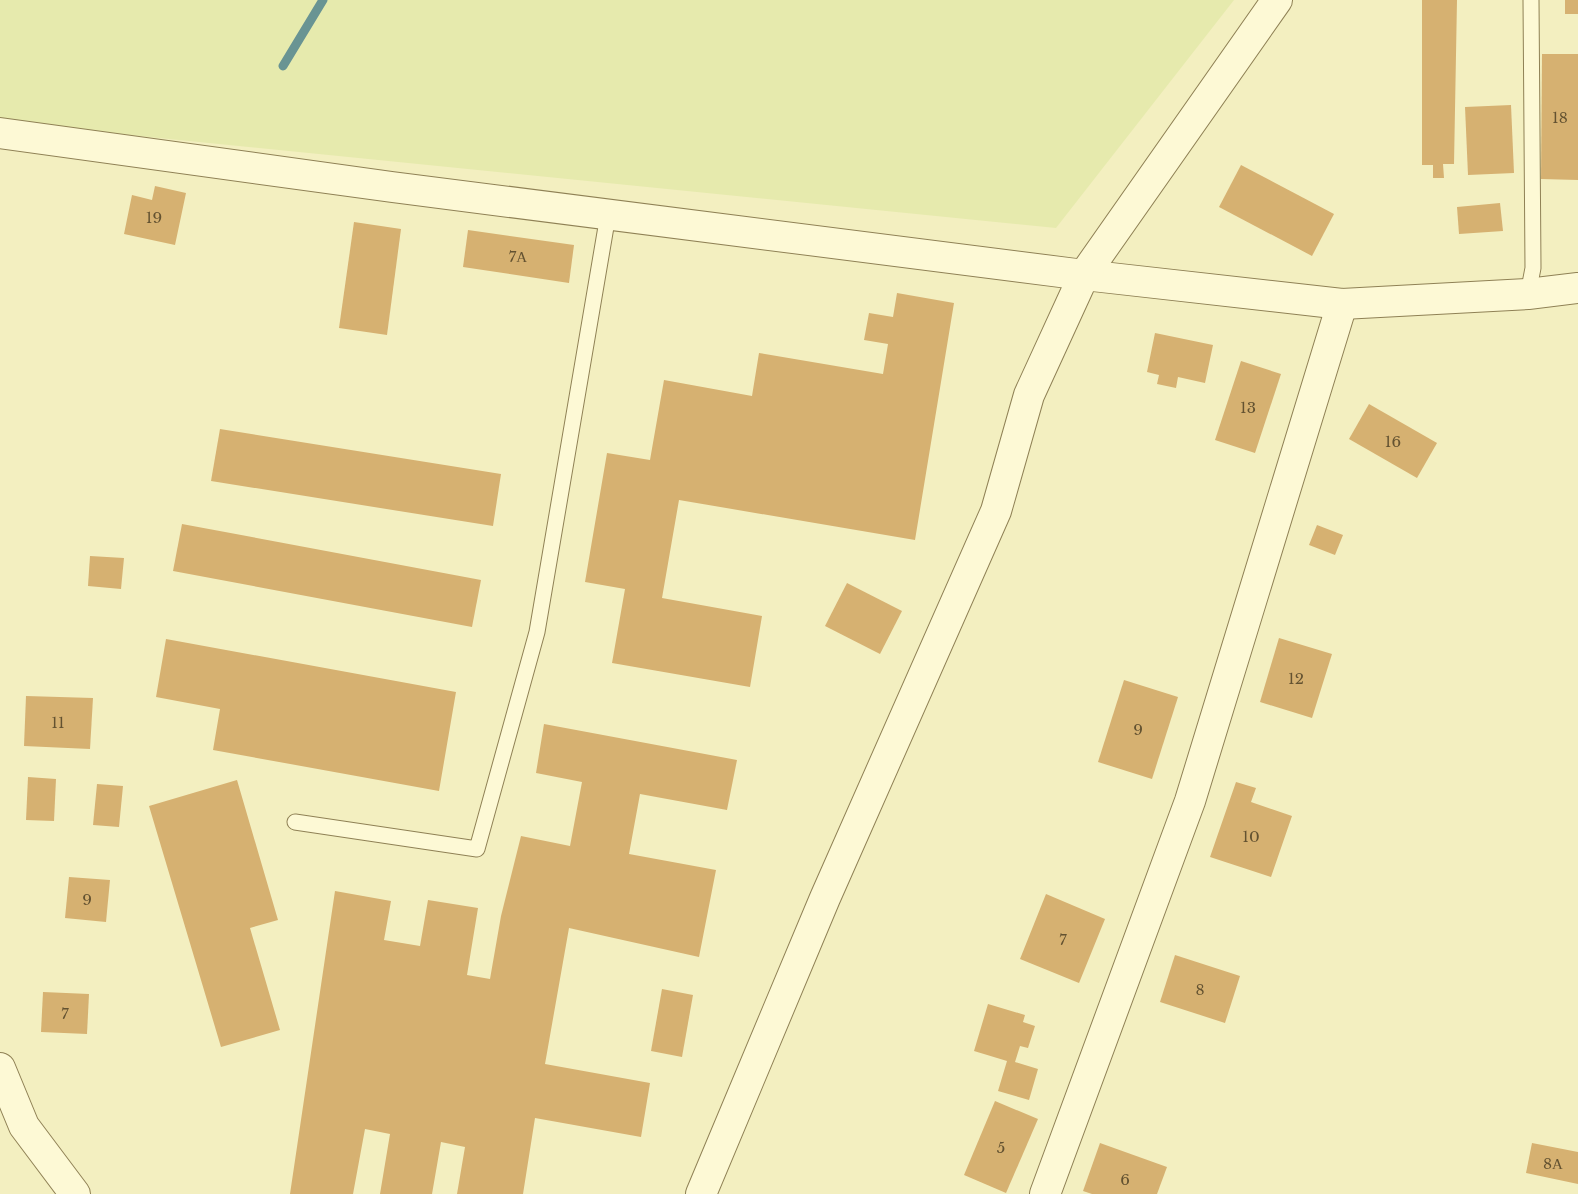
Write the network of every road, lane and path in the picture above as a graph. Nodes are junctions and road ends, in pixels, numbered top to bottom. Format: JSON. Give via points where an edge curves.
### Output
{"nodes":[{"id":1,"x":1277,"y":0,"type":"edge"},
{"id":2,"x":1531,"y":0,"type":"edge"},
{"id":3,"x":0,"y":133,"type":"edge"},
{"id":4,"x":608,"y":215,"type":"junction"},
{"id":5,"x":1084,"y":275,"type":"junction"},
{"id":6,"x":1578,"y":288,"type":"edge"},
{"id":7,"x":1528,"y":294,"type":"junction"},
{"id":8,"x":1342,"y":304,"type":"junction"},
{"id":9,"x":295,"y":822,"type":"dead end"},
{"id":10,"x":0,"y":1068,"type":"edge"},
{"id":11,"x":75,"y":1194,"type":"edge"},
{"id":12,"x":701,"y":1194,"type":"edge"},
{"id":13,"x":1045,"y":1194,"type":"edge"}],
"edges":[{"from":1,"to":5,"type":"street"},
{"from":2,"to":7,"type":"lane","via":[[1533,268]]},
{"from":3,"to":4,"type":"street"},
{"from":4,"to":5,"type":"street"},
{"from":4,"to":9,"type":"lane","via":[[537,632],[477,849]]},
{"from":5,"to":8,"type":"street"},
{"from":5,"to":12,"type":"street","via":[[1029,395],[996,512],[825,898]]},
{"from":6,"to":7,"type":"street"},
{"from":7,"to":8,"type":"street"},
{"from":8,"to":13,"type":"street","via":[[1191,801]]},
{"from":10,"to":11,"type":"street","via":[[24,1126]]}]}
